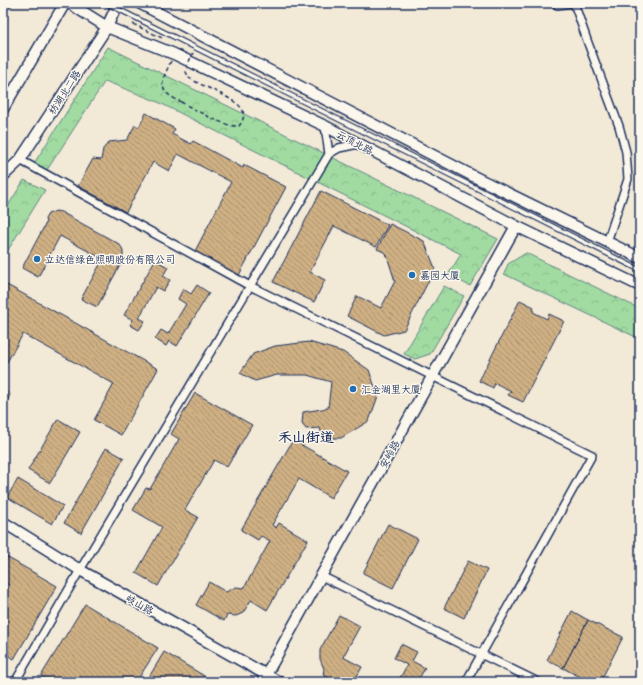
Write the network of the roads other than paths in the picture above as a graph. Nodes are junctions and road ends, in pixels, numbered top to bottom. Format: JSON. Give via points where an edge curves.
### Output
{"nodes":[{"id":1,"x":65,"y":3,"type":"edge"},
{"id":2,"x":69,"y":3,"type":"edge"},
{"id":3,"x":106,"y":3,"type":"edge"},
{"id":4,"x":118,"y":3,"type":"edge"},
{"id":5,"x":139,"y":3,"type":"edge"},
{"id":6,"x":556,"y":3,"type":"edge"},
{"id":7,"x":573,"y":3,"type":"edge"},
{"id":8,"x":107,"y":27,"type":"junction"},
{"id":9,"x":3,"y":109,"type":"edge"},
{"id":10,"x":325,"y":126,"type":"junction"},
{"id":11,"x":358,"y":144,"type":"junction"},
{"id":12,"x":329,"y":154,"type":"junction"},
{"id":13,"x":20,"y":160,"type":"junction"},
{"id":14,"x":3,"y":176,"type":"edge"},
{"id":15,"x":516,"y":226,"type":"junction"},
{"id":16,"x":607,"y":242,"type":"junction"},
{"id":17,"x":640,"y":258,"type":"edge"},
{"id":18,"x":640,"y":270,"type":"edge"},
{"id":19,"x":250,"y":286,"type":"junction"},
{"id":20,"x":640,"y":286,"type":"edge"},
{"id":21,"x":433,"y":376,"type":"junction"},
{"id":22,"x":3,"y":522,"type":"edge"},
{"id":23,"x":80,"y":570,"type":"junction"},
{"id":24,"x":321,"y":576,"type":"junction"},
{"id":25,"x":481,"y":654,"type":"junction"},
{"id":26,"x":264,"y":679,"type":"edge"},
{"id":27,"x":16,"y":682,"type":"edge"},
{"id":28,"x":279,"y":682,"type":"edge"},
{"id":29,"x":466,"y":682,"type":"edge"},
{"id":30,"x":538,"y":682,"type":"edge"}],
"edges":[{"from":1,"to":9,"type":"main road"},
{"from":2,"to":8,"type":"main road","name":"云顶北路"},
{"from":3,"to":18,"type":"lane","bridge":true},
{"from":4,"to":8,"type":"main road","name":"枋湖北二路"},
{"from":5,"to":16,"type":"main road","via":[[470,175]]},
{"from":6,"to":7,"type":"street"},
{"from":7,"to":16,"type":"street","via":[[619,126],[626,152],[628,179]]},
{"from":8,"to":10,"type":"main road","name":"云顶北路","via":[[174,54]]},
{"from":8,"to":13,"type":"main road","name":"枋湖北二路"},
{"from":10,"to":11,"type":"main road","name":"云顶北路"},
{"from":10,"to":12,"type":"street"},
{"from":11,"to":12,"type":"street","via":[[339,148]]},
{"from":11,"to":15,"type":"main road","name":"云顶北路"},
{"from":12,"to":19,"type":"street"},
{"from":13,"to":14,"type":"main road","name":"枋湖北二路"},
{"from":13,"to":19,"type":"street"},
{"from":15,"to":20,"type":"main road","name":"云顶北路"},
{"from":15,"to":21,"type":"main road","name":"安岭路"},
{"from":16,"to":17,"type":"main road"},
{"from":19,"to":21,"type":"street"},
{"from":19,"to":23,"type":"street"},
{"from":21,"to":24,"type":"main road","name":"安岭路"},
{"from":21,"to":25,"type":"street","via":[[592,455]]},
{"from":22,"to":23,"type":"main road","name":"岐山路"},
{"from":23,"to":26,"type":"main road","name":"岐山路"},
{"from":23,"to":27,"type":"street"},
{"from":24,"to":25,"type":"street"},
{"from":24,"to":26,"type":"main road","name":"安岭路"},
{"from":25,"to":29,"type":"street"},
{"from":25,"to":30,"type":"street"},
{"from":26,"to":28,"type":"main road","name":"岐山路"}]}
